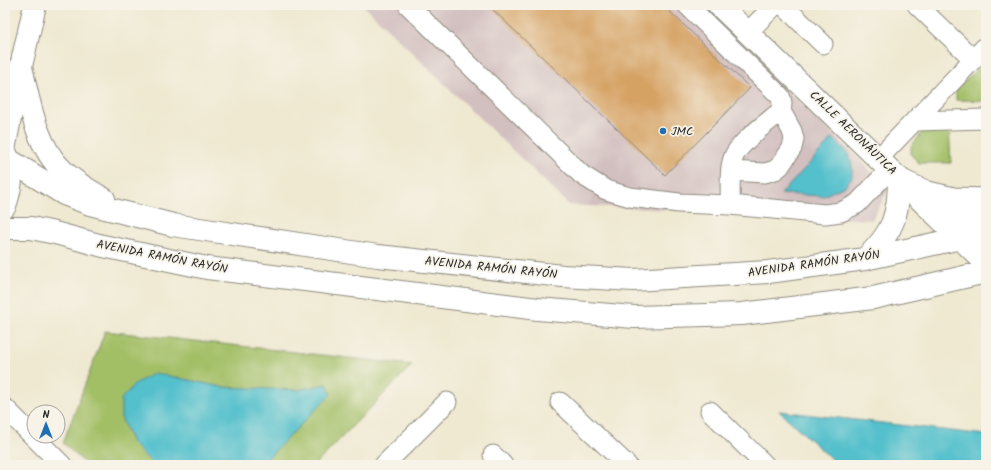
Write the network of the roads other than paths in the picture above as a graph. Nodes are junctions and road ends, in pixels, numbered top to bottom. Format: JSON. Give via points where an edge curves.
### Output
{"nodes":[{"id":1,"x":35,"y":5,"type":"edge"},
{"id":2,"x":408,"y":5,"type":"edge"},
{"id":3,"x":687,"y":5,"type":"edge"},
{"id":4,"x":719,"y":5,"type":"edge"},
{"id":5,"x":775,"y":5,"type":"edge"},
{"id":6,"x":783,"y":5,"type":"edge"},
{"id":7,"x":917,"y":5,"type":"edge"},
{"id":8,"x":748,"y":32,"type":"junction"},
{"id":9,"x":823,"y":44,"type":"dead end"},
{"id":10,"x":980,"y":52,"type":"edge"},
{"id":11,"x":21,"y":67,"type":"junction"},
{"id":12,"x":946,"y":88,"type":"junction"},
{"id":13,"x":780,"y":111,"type":"junction"},
{"id":14,"x":986,"y":119,"type":"edge"},
{"id":15,"x":953,"y":120,"type":"junction"},
{"id":16,"x":915,"y":121,"type":"junction"},
{"id":17,"x":6,"y":152,"type":"edge"},
{"id":18,"x":889,"y":168,"type":"junction"},
{"id":19,"x":731,"y":172,"type":"junction"},
{"id":20,"x":986,"y":198,"type":"edge"},
{"id":21,"x":5,"y":206,"type":"edge"},
{"id":22,"x":730,"y":206,"type":"junction"},
{"id":23,"x":935,"y":213,"type":"junction"},
{"id":24,"x":128,"y":215,"type":"junction"},
{"id":25,"x":986,"y":218,"type":"edge"},
{"id":26,"x":5,"y":228,"type":"edge"},
{"id":27,"x":986,"y":232,"type":"edge"},
{"id":28,"x":961,"y":238,"type":"junction"},
{"id":29,"x":865,"y":259,"type":"junction"},
{"id":30,"x":986,"y":263,"type":"edge"},
{"id":31,"x":986,"y":272,"type":"edge"},
{"id":32,"x":447,"y":402,"type":"dead end"},
{"id":33,"x":560,"y":402,"type":"dead end"},
{"id":34,"x":5,"y":408,"type":"edge"},
{"id":35,"x":710,"y":411,"type":"dead end"},
{"id":36,"x":62,"y":465,"type":"edge"},
{"id":37,"x":384,"y":465,"type":"edge"},
{"id":38,"x":627,"y":465,"type":"edge"},
{"id":39,"x":764,"y":465,"type":"edge"}],
"edges":[{"from":1,"to":11,"type":"main road"},
{"from":2,"to":22,"type":"street","via":[[582,175],[606,190],[630,197]]},
{"from":3,"to":13,"type":"street","via":[[780,96]]},
{"from":4,"to":8,"type":"main road","name":"CALLE AERONÁUTICA"},
{"from":5,"to":8,"type":"street"},
{"from":6,"to":9,"type":"street"},
{"from":7,"to":10,"type":"street"},
{"from":8,"to":18,"type":"main road","name":"CALLE AERONÁUTICA"},
{"from":10,"to":12,"type":"street"},
{"from":11,"to":17,"type":"main road"},
{"from":11,"to":24,"type":"main road","via":[[32,114],[52,159],[74,180]]},
{"from":12,"to":15,"type":"street","via":[[946,104]]},
{"from":12,"to":16,"type":"street"},
{"from":13,"to":19,"type":"street","via":[[742,145],[734,157]]},
{"from":13,"to":19,"type":"street","via":[[792,131],[794,140],[792,148],[780,166],[766,173]]},
{"from":14,"to":15,"type":"street"},
{"from":15,"to":16,"type":"street"},
{"from":16,"to":18,"type":"street"},
{"from":17,"to":21,"type":"main road","via":[[12,175]]},
{"from":17,"to":24,"type":"main road","name":"AVENIDA RAMÓN RAYÓN","via":[[64,194]]},
{"from":18,"to":20,"type":"street","via":[[928,191]]},
{"from":18,"to":22,"type":"street","via":[[857,204],[842,212],[825,214]]},
{"from":18,"to":23,"type":"main road","name":"CALLE AERONÁUTICA"},
{"from":18,"to":29,"type":"main road","via":[[898,203],[896,215],[878,247]]},
{"from":19,"to":22,"type":"street"},
{"from":23,"to":25,"type":"main road"},
{"from":23,"to":28,"type":"main road","name":"CALLE AERONÁUTICA"},
{"from":24,"to":29,"type":"main road","name":"AVENIDA RAMÓN RAYÓN","via":[[180,226],[378,256],[564,276],[633,280],[688,277],[768,272]]},
{"from":26,"to":31,"type":"main road","name":"AVENIDA RAMÓN RAYÓN","via":[[31,228],[207,268],[530,308],[634,317],[742,314],[873,298]]},
{"from":27,"to":28,"type":"main road","name":"AVENIDA RAMÓN RAYÓN"},
{"from":28,"to":29,"type":"main road","name":"AVENIDA RAMÓN RAYÓN"},
{"from":28,"to":30,"type":"main road","name":"CALLE AERONÁUTICA"},
{"from":32,"to":37,"type":"street"},
{"from":33,"to":38,"type":"street"},
{"from":34,"to":36,"type":"street"},
{"from":35,"to":39,"type":"street"}]}
